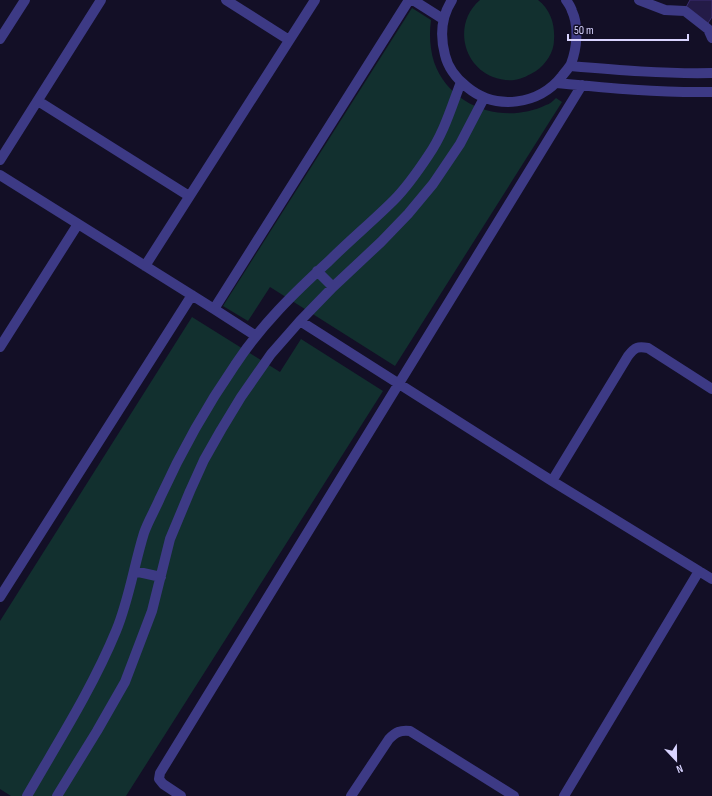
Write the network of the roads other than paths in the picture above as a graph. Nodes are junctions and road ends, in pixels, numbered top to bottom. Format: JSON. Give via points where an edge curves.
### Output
{"nodes":[{"id":1,"x":25,"y":0,"type":"edge"},
{"id":2,"x":101,"y":0,"type":"edge"},
{"id":3,"x":226,"y":0,"type":"edge"},
{"id":4,"x":315,"y":0,"type":"edge"},
{"id":5,"x":409,"y":0,"type":"edge"},
{"id":6,"x":413,"y":0,"type":"edge"},
{"id":7,"x":452,"y":0,"type":"edge"},
{"id":8,"x":566,"y":0,"type":"edge"},
{"id":9,"x":639,"y":0,"type":"edge"},
{"id":10,"x":443,"y":19,"type":"junction"},
{"id":11,"x":712,"y":38,"type":"edge"},
{"id":12,"x":0,"y":39,"type":"edge"},
{"id":13,"x":289,"y":40,"type":"junction"},
{"id":14,"x":570,"y":66,"type":"junction"},
{"id":15,"x":712,"y":73,"type":"edge"},
{"id":16,"x":461,"y":82,"type":"junction"},
{"id":17,"x":557,"y":82,"type":"junction"},
{"id":18,"x":582,"y":85,"type":"junction"},
{"id":19,"x":712,"y":92,"type":"edge"},
{"id":20,"x":484,"y":98,"type":"junction"},
{"id":21,"x":38,"y":101,"type":"junction"},
{"id":22,"x":0,"y":160,"type":"edge"},
{"id":23,"x":0,"y":175,"type":"edge"},
{"id":24,"x":189,"y":196,"type":"junction"},
{"id":25,"x":78,"y":224,"type":"junction"},
{"id":26,"x":146,"y":266,"type":"junction"},
{"id":27,"x":318,"y":272,"type":"junction"},
{"id":28,"x":332,"y":287,"type":"junction"},
{"id":29,"x":192,"y":295,"type":"junction"},
{"id":30,"x":214,"y":309,"type":"junction"},
{"id":31,"x":300,"y":321,"type":"junction"},
{"id":32,"x":256,"y":336,"type":"junction"},
{"id":33,"x":0,"y":347,"type":"edge"},
{"id":34,"x":399,"y":384,"type":"junction"},
{"id":35,"x":712,"y":389,"type":"edge"},
{"id":36,"x":552,"y":481,"type":"junction"},
{"id":37,"x":134,"y":571,"type":"junction"},
{"id":38,"x":699,"y":571,"type":"junction"},
{"id":39,"x":161,"y":577,"type":"junction"},
{"id":40,"x":712,"y":579,"type":"edge"},
{"id":41,"x":0,"y":597,"type":"edge"},
{"id":42,"x":27,"y":796,"type":"edge"},
{"id":43,"x":57,"y":796,"type":"edge"},
{"id":44,"x":181,"y":796,"type":"edge"},
{"id":45,"x":351,"y":796,"type":"edge"},
{"id":46,"x":514,"y":796,"type":"edge"},
{"id":47,"x":564,"y":796,"type":"edge"}],
"edges":[{"from":1,"to":12,"type":"street"},
{"from":2,"to":21,"type":"street"},
{"from":3,"to":13,"type":"street"},
{"from":4,"to":13,"type":"street"},
{"from":5,"to":30,"type":"street"},
{"from":6,"to":10,"type":"street"},
{"from":7,"to":10,"type":"street"},
{"from":8,"to":14,"type":"street","via":[[573,11],[577,32],[575,52]]},
{"from":9,"to":11,"type":"street","via":[[665,10],[685,11],[708,29]]},
{"from":10,"to":16,"type":"street","via":[[442,46],[452,72]]},
{"from":13,"to":24,"type":"street"},
{"from":14,"to":15,"type":"street","via":[[626,71]]},
{"from":14,"to":17,"type":"street"},
{"from":16,"to":20,"type":"street"},
{"from":16,"to":27,"type":"street","via":[[443,132],[414,176],[396,198]]},
{"from":17,"to":18,"type":"street"},
{"from":17,"to":20,"type":"street","via":[[541,94],[523,101],[503,102]]},
{"from":18,"to":19,"type":"street","via":[[625,90]]},
{"from":18,"to":34,"type":"street"},
{"from":20,"to":28,"type":"street","via":[[460,144],[433,184],[403,220]]},
{"from":21,"to":22,"type":"street"},
{"from":21,"to":24,"type":"street"},
{"from":23,"to":25,"type":"street"},
{"from":24,"to":26,"type":"street"},
{"from":25,"to":26,"type":"street"},
{"from":25,"to":33,"type":"street"},
{"from":26,"to":29,"type":"street"},
{"from":27,"to":28,"type":"street"},
{"from":27,"to":32,"type":"street","via":[[278,310]]},
{"from":28,"to":31,"type":"street"},
{"from":29,"to":30,"type":"street"},
{"from":29,"to":41,"type":"street"},
{"from":30,"to":32,"type":"street"},
{"from":31,"to":34,"type":"street"},
{"from":31,"to":39,"type":"street","via":[[271,354],[241,397],[204,460],[170,539]]},
{"from":32,"to":37,"type":"street","via":[[197,424],[145,532]]},
{"from":34,"to":36,"type":"street"},
{"from":34,"to":44,"type":"street","via":[[160,773],[159,779],[163,784]]},
{"from":35,"to":36,"type":"street","via":[[648,348],[640,347],[633,350]]},
{"from":36,"to":38,"type":"street"},
{"from":37,"to":39,"type":"street"},
{"from":37,"to":42,"type":"street","via":[[117,629],[104,660]]},
{"from":38,"to":40,"type":"street"},
{"from":38,"to":47,"type":"street"},
{"from":39,"to":43,"type":"street","via":[[152,611],[125,682]]},
{"from":45,"to":46,"type":"street","via":[[389,739],[403,730],[410,731]]}]}
